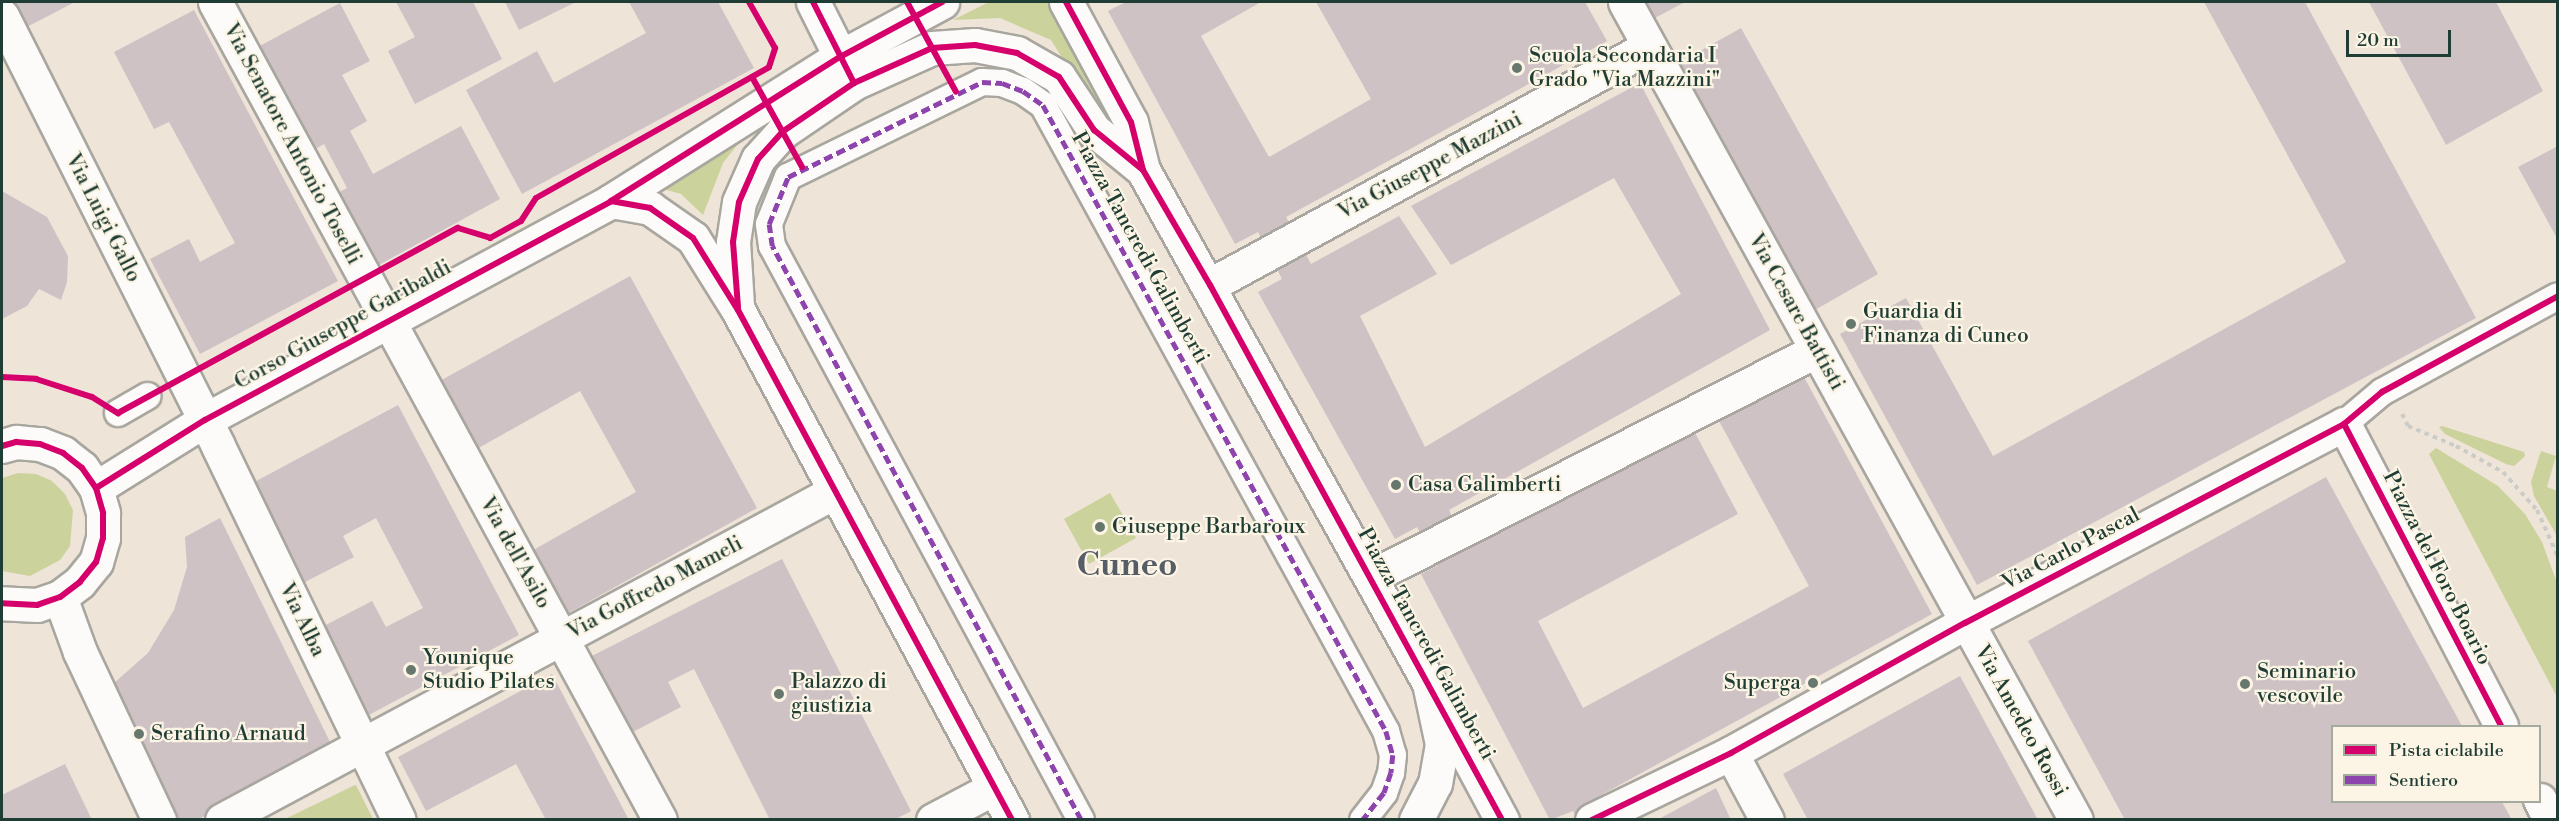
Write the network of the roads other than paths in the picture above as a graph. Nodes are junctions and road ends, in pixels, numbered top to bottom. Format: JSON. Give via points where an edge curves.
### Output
{"nodes":[{"id":1,"x":215,"y":2,"type":"edge"},
{"id":2,"x":813,"y":2,"type":"edge"},
{"id":3,"x":942,"y":2,"type":"edge"},
{"id":4,"x":1066,"y":2,"type":"edge"},
{"id":5,"x":1624,"y":2,"type":"edge"},
{"id":6,"x":2,"y":16,"type":"edge"},
{"id":7,"x":1649,"y":47,"type":"junction"},
{"id":8,"x":847,"y":70,"type":"junction"},
{"id":9,"x":1143,"y":170,"type":"junction"},
{"id":10,"x":610,"y":201,"type":"junction"},
{"id":11,"x":1210,"y":285,"type":"junction"},
{"id":12,"x":2558,"y":296,"type":"edge"},
{"id":13,"x":738,"y":310,"type":"junction"},
{"id":14,"x":387,"y":319,"type":"junction"},
{"id":15,"x":1817,"y":350,"type":"junction"},
{"id":16,"x":148,"y":396,"type":"dead end"},
{"id":17,"x":118,"y":413,"type":"dead end"},
{"id":18,"x":205,"y":420,"type":"junction"},
{"id":19,"x":2344,"y":424,"type":"junction"},
{"id":20,"x":2,"y":446,"type":"edge"},
{"id":21,"x":96,"y":488,"type":"junction"},
{"id":22,"x":834,"y":492,"type":"junction"},
{"id":23,"x":1370,"y":577,"type":"junction"},
{"id":24,"x":60,"y":597,"type":"junction"},
{"id":25,"x":2,"y":603,"type":"edge"},
{"id":26,"x":1965,"y":623,"type":"junction"},
{"id":27,"x":562,"y":638,"type":"junction"},
{"id":28,"x":1429,"y":683,"type":"junction"},
{"id":29,"x":2500,"y":725,"type":"edge"},
{"id":30,"x":363,"y":746,"type":"junction"},
{"id":31,"x":1731,"y":753,"type":"junction"},
{"id":32,"x":994,"y":788,"type":"junction"},
{"id":33,"x":2541,"y":802,"type":"edge"},
{"id":34,"x":159,"y":819,"type":"edge"},
{"id":35,"x":222,"y":819,"type":"edge"},
{"id":36,"x":399,"y":819,"type":"edge"},
{"id":37,"x":660,"y":819,"type":"edge"},
{"id":38,"x":933,"y":819,"type":"edge"},
{"id":39,"x":1012,"y":819,"type":"edge"},
{"id":40,"x":1081,"y":819,"type":"edge"},
{"id":41,"x":1363,"y":819,"type":"edge"},
{"id":42,"x":1416,"y":819,"type":"edge"},
{"id":43,"x":1502,"y":819,"type":"edge"},
{"id":44,"x":1592,"y":819,"type":"edge"},
{"id":45,"x":1767,"y":819,"type":"edge"},
{"id":46,"x":2076,"y":819,"type":"edge"},
{"id":47,"x":2550,"y":819,"type":"edge"}],
"edges":[{"from":1,"to":14,"type":"street","name":"Via Senatore Antonio Toselli"},
{"from":2,"to":8,"type":"street"},
{"from":3,"to":8,"type":"street","name":"Piazza Tancredi Galimberti"},
{"from":4,"to":9,"type":"street","name":"Piazza Tancredi Galimberti","via":[[1131,122]]},
{"from":5,"to":7,"type":"street","name":"Via Cesare Battisti"},
{"from":6,"to":18,"type":"street","name":"Via Luigi Gallo"},
{"from":7,"to":11,"type":"street","name":"Via Giuseppe Mazzini"},
{"from":7,"to":15,"type":"street","name":"Via Cesare Battisti"},
{"from":8,"to":9,"type":"street","name":"Piazza Tancredi Galimberti","via":[[932,48],[975,45],[1017,53],[1059,77],[1094,130]]},
{"from":8,"to":10,"type":"street","name":"Piazza Tancredi Galimberti"},
{"from":8,"to":13,"type":"street","name":"Piazza Tancredi Galimberti","via":[[758,159],[739,202],[733,242]]},
{"from":9,"to":11,"type":"street","name":"Piazza Tancredi Galimberti"},
{"from":10,"to":13,"type":"street","name":"Piazza Tancredi Galimberti","via":[[650,208],[693,238]]},
{"from":10,"to":14,"type":"street","name":"Corso Giuseppe Garibaldi"},
{"from":11,"to":23,"type":"street","name":"Piazza Tancredi Galimberti"},
{"from":12,"to":19,"type":"street","name":"Via Carlo Pascal","via":[[2390,388]]},
{"from":13,"to":22,"type":"street","name":"Piazza Tancredi Galimberti"},
{"from":14,"to":18,"type":"street","name":"Corso Giuseppe Garibaldi"},
{"from":14,"to":27,"type":"street","name":"Via dell'Asilo"},
{"from":15,"to":23,"type":"street"},
{"from":15,"to":26,"type":"street","name":"Via Cesare Battisti"},
{"from":16,"to":17,"type":"street"},
{"from":18,"to":21,"type":"street","name":"Corso Giuseppe Garibaldi"},
{"from":18,"to":30,"type":"street","name":"Via Alba"},
{"from":19,"to":26,"type":"street","name":"Via Carlo Pascal"},
{"from":19,"to":29,"type":"street","name":"Piazza del Foro Boario"},
{"from":20,"to":21,"type":"street","via":[[16,442],[40,444],[63,453],[82,468]]},
{"from":21,"to":24,"type":"street","via":[[103,513],[103,538],[96,562],[80,582]]},
{"from":22,"to":27,"type":"street","name":"Via Goffredo Mameli"},
{"from":22,"to":32,"type":"street","name":"Piazza Tancredi Galimberti"},
{"from":23,"to":28,"type":"street","name":"Piazza Tancredi Galimberti"},
{"from":24,"to":25,"type":"street","via":[[37,605]]},
{"from":24,"to":34,"type":"street","via":[[78,645]]},
{"from":26,"to":31,"type":"street","name":"Via Carlo Pascal"},
{"from":26,"to":46,"type":"street","name":"Via Amedeo Rossi"},
{"from":27,"to":30,"type":"street","name":"Via Goffredo Mameli"},
{"from":27,"to":37,"type":"street","name":"Via dell'Asilo"},
{"from":28,"to":42,"type":"street","name":"Piazza Tancredi Galimberti","via":[[1442,744],[1435,783]]},
{"from":28,"to":43,"type":"street","name":"Piazza Tancredi Galimberti"},
{"from":30,"to":35,"type":"street","name":"Via Goffredo Mameli"},
{"from":30,"to":36,"type":"street","name":"Via Alba"},
{"from":31,"to":44,"type":"street","name":"Via Carlo Pascal"},
{"from":31,"to":45,"type":"street"},
{"from":32,"to":38,"type":"street"},
{"from":32,"to":39,"type":"street","name":"Piazza Tancredi Galimberti"},
{"from":33,"to":47,"type":"street"},
{"from":40,"to":41,"type":"street","name":"Piazza Tancredi Galimberti","via":[[772,246],[769,224],[788,177],[802,167],[982,82],[1002,83],[1043,105],[1386,731],[1393,754],[1391,773],[1384,793]]}]}
